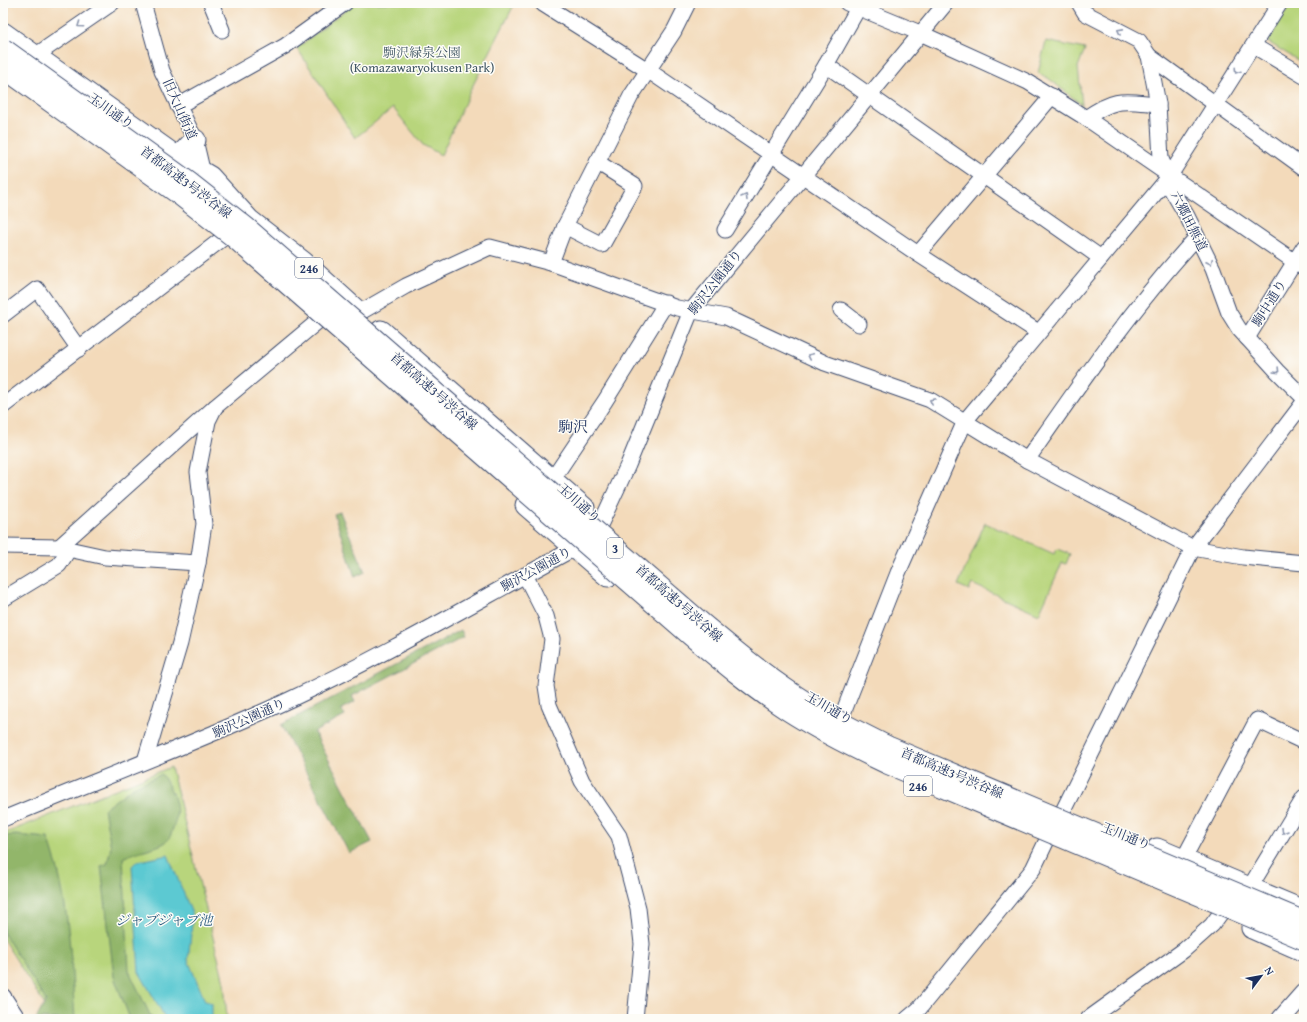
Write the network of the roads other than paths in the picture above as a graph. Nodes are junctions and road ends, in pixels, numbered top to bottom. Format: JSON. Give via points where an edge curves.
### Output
{"nodes":[{"id":1,"x":112,"y":3,"type":"edge"},
{"id":2,"x":143,"y":3,"type":"edge"},
{"id":3,"x":211,"y":3,"type":"edge"},
{"id":4,"x":345,"y":3,"type":"edge"},
{"id":5,"x":688,"y":3,"type":"edge"},
{"id":6,"x":946,"y":3,"type":"edge"},
{"id":7,"x":1079,"y":3,"type":"edge"},
{"id":8,"x":1280,"y":3,"type":"edge"},
{"id":9,"x":543,"y":4,"type":"edge"},
{"id":10,"x":855,"y":5,"type":"edge"},
{"id":11,"x":222,"y":30,"type":"dead end"},
{"id":12,"x":3,"y":33,"type":"edge"},
{"id":13,"x":920,"y":33,"type":"junction"},
{"id":14,"x":1254,"y":46,"type":"junction"},
{"id":15,"x":3,"y":49,"type":"edge"},
{"id":16,"x":35,"y":56,"type":"junction"},
{"id":17,"x":1149,"y":56,"type":"junction"},
{"id":18,"x":826,"y":65,"type":"junction"},
{"id":19,"x":649,"y":71,"type":"junction"},
{"id":20,"x":4,"y":76,"type":"edge"},
{"id":21,"x":1304,"y":76,"type":"edge"},
{"id":22,"x":868,"y":94,"type":"junction"},
{"id":23,"x":1052,"y":96,"type":"junction"},
{"id":24,"x":1158,"y":104,"type":"junction"},
{"id":25,"x":1215,"y":104,"type":"junction"},
{"id":26,"x":178,"y":106,"type":"junction"},
{"id":27,"x":1086,"y":118,"type":"junction"},
{"id":28,"x":195,"y":140,"type":"junction"},
{"id":29,"x":771,"y":155,"type":"junction"},
{"id":30,"x":178,"y":158,"type":"junction"},
{"id":31,"x":597,"y":162,"type":"junction"},
{"id":32,"x":1304,"y":168,"type":"edge"},
{"id":33,"x":202,"y":172,"type":"junction"},
{"id":34,"x":801,"y":175,"type":"junction"},
{"id":35,"x":1169,"y":177,"type":"junction"},
{"id":36,"x":984,"y":178,"type":"junction"},
{"id":37,"x":565,"y":226,"type":"junction"},
{"id":38,"x":725,"y":230,"type":"dead end"},
{"id":39,"x":226,"y":236,"type":"junction"},
{"id":40,"x":1198,"y":237,"type":"junction"},
{"id":41,"x":1304,"y":247,"type":"edge"},
{"id":42,"x":918,"y":254,"type":"junction"},
{"id":43,"x":1101,"y":258,"type":"junction"},
{"id":44,"x":551,"y":263,"type":"junction"},
{"id":45,"x":1299,"y":265,"type":"edge"},
{"id":46,"x":666,"y":303,"type":"junction"},
{"id":47,"x":841,"y":310,"type":"dead end"},
{"id":48,"x":691,"y":311,"type":"junction"},
{"id":49,"x":359,"y":313,"type":"junction"},
{"id":50,"x":3,"y":315,"type":"edge"},
{"id":51,"x":317,"y":322,"type":"junction"},
{"id":52,"x":859,"y":324,"type":"dead end"},
{"id":53,"x":1038,"y":332,"type":"junction"},
{"id":54,"x":1247,"y":338,"type":"junction"},
{"id":55,"x":79,"y":349,"type":"junction"},
{"id":56,"x":1304,"y":398,"type":"edge"},
{"id":57,"x":1304,"y":402,"type":"edge"},
{"id":58,"x":3,"y":406,"type":"edge"},
{"id":59,"x":215,"y":407,"type":"junction"},
{"id":60,"x":965,"y":421,"type":"junction"},
{"id":61,"x":1027,"y":460,"type":"junction"},
{"id":62,"x":552,"y":480,"type":"junction"},
{"id":63,"x":601,"y":523,"type":"junction"},
{"id":64,"x":3,"y":546,"type":"edge"},
{"id":65,"x":64,"y":548,"type":"junction"},
{"id":66,"x":575,"y":548,"type":"junction"},
{"id":67,"x":1193,"y":548,"type":"junction"},
{"id":68,"x":198,"y":563,"type":"junction"},
{"id":69,"x":1304,"y":563,"type":"edge"},
{"id":70,"x":525,"y":575,"type":"junction"},
{"id":71,"x":3,"y":599,"type":"edge"},
{"id":72,"x":842,"y":716,"type":"junction"},
{"id":73,"x":1304,"y":742,"type":"edge"},
{"id":74,"x":145,"y":761,"type":"junction"},
{"id":75,"x":1304,"y":798,"type":"edge"},
{"id":76,"x":1063,"y":811,"type":"junction"},
{"id":77,"x":3,"y":819,"type":"edge"},
{"id":78,"x":1047,"y":840,"type":"junction"},
{"id":79,"x":1183,"y":860,"type":"junction"},
{"id":80,"x":1250,"y":887,"type":"junction"},
{"id":81,"x":1304,"y":911,"type":"edge"},
{"id":82,"x":1220,"y":914,"type":"junction"},
{"id":83,"x":1304,"y":922,"type":"edge"},
{"id":84,"x":1304,"y":939,"type":"edge"},
{"id":85,"x":1304,"y":951,"type":"edge"},
{"id":86,"x":1304,"y":993,"type":"edge"},
{"id":87,"x":3,"y":996,"type":"edge"},
{"id":88,"x":18,"y":1019,"type":"edge"},
{"id":89,"x":635,"y":1019,"type":"edge"},
{"id":90,"x":907,"y":1019,"type":"edge"},
{"id":91,"x":1088,"y":1019,"type":"edge"},
{"id":92,"x":1282,"y":1019,"type":"edge"}],
"edges":[{"from":1,"to":16,"type":"street","one_way":true},
{"from":2,"to":26,"type":"street","name":"旧大山街道","via":[[162,71]]},
{"from":3,"to":11,"type":"street"},
{"from":4,"to":26,"type":"street","via":[[285,46]]},
{"from":5,"to":19,"type":"street"},
{"from":6,"to":13,"type":"street","name":"駒沢公園通り"},
{"from":17,"to":7,"type":"street","name":"六郷田無道","one_way":true,"via":[[1139,41],[1085,13]]},
{"from":8,"to":14,"type":"street"},
{"from":9,"to":19,"type":"street"},
{"from":10,"to":13,"type":"street"},
{"from":10,"to":18,"type":"street"},
{"from":12,"to":16,"type":"highway","name":"玉川通り","number":"246"},
{"from":13,"to":22,"type":"street","name":"駒沢公園通り"},
{"from":13,"to":23,"type":"street","via":[[1021,78]]},
{"from":14,"to":21,"type":"street"},
{"from":14,"to":25,"type":"street","one_way":true},
{"from":15,"to":83,"type":"highway","name":"首都高速3号渋谷線","number":"3","bridge":true,"via":[[188,182],[245,227],[702,624],[763,674],[794,695],[888,747]]},
{"from":16,"to":30,"type":"highway","name":"玉川通り","number":"246"},
{"from":17,"to":24,"type":"street","name":"六郷田無道"},
{"from":17,"to":25,"type":"street"},
{"from":18,"to":22,"type":"street"},
{"from":18,"to":29,"type":"street"},
{"from":19,"to":29,"type":"street"},
{"from":19,"to":31,"type":"street","via":[[631,96]]},
{"from":20,"to":39,"type":"highway","number":"246"},
{"from":20,"to":84,"type":"highway","name":"首都高速3号渋谷線","number":"3","bridge":true,"via":[[178,193],[233,236],[691,635],[788,710],[854,747],[887,762]]},
{"from":22,"to":34,"type":"street","name":"駒沢公園通り"},
{"from":22,"to":36,"type":"street"},
{"from":23,"to":27,"type":"street"},
{"from":23,"to":36,"type":"street"},
{"from":24,"to":27,"type":"street","via":[[1119,101],[1104,106]]},
{"from":24,"to":35,"type":"street","name":"六郷田無道","via":[[1162,159]]},
{"from":25,"to":32,"type":"street"},
{"from":25,"to":35,"type":"street"},
{"from":26,"to":28,"type":"street","name":"旧大山街道"},
{"from":27,"to":35,"type":"street"},
{"from":28,"to":30,"type":"highway"},
{"from":28,"to":33,"type":"street","name":"旧大山街道"},
{"from":29,"to":34,"type":"street"},
{"from":38,"to":29,"type":"street","one_way":true},
{"from":30,"to":33,"type":"highway","name":"玉川通り","number":"246"},
{"from":31,"to":37,"type":"street"},
{"from":31,"to":37,"type":"street","via":[[635,186],[602,245]]},
{"from":33,"to":39,"type":"street","name":"旧大山街道"},
{"from":33,"to":49,"type":"highway","name":"玉川通り","number":"246","via":[[210,177],[249,220],[303,262]]},
{"from":34,"to":42,"type":"street"},
{"from":34,"to":48,"type":"street","name":"駒沢公園通り"},
{"from":35,"to":40,"type":"street","name":"六郷田無道","via":[[1171,189]]},
{"from":35,"to":43,"type":"street"},
{"from":35,"to":45,"type":"street"},
{"from":36,"to":42,"type":"street"},
{"from":36,"to":43,"type":"street"},
{"from":37,"to":44,"type":"street"},
{"from":39,"to":51,"type":"highway","number":"246"},
{"from":39,"to":55,"type":"street"},
{"from":40,"to":54,"type":"street","name":"六郷田無道","one_way":true,"via":[[1221,287],[1229,313]]},
{"from":40,"to":61,"type":"street","via":[[1176,260],[1092,368]]},
{"from":41,"to":45,"type":"street","name":"駒中通り"},
{"from":42,"to":53,"type":"street"},
{"from":43,"to":53,"type":"street"},
{"from":44,"to":46,"type":"street"},
{"from":44,"to":49,"type":"street","via":[[490,247],[406,286]]},
{"from":45,"to":54,"type":"street","name":"駒中通り"},
{"from":46,"to":48,"type":"street"},
{"from":46,"to":62,"type":"street"},
{"from":47,"to":52,"type":"street"},
{"from":60,"to":48,"type":"street","one_way":true,"via":[[930,400],[825,363],[726,317]]},
{"from":48,"to":63,"type":"street","name":"駒沢公園通り"},
{"from":49,"to":62,"type":"highway","name":"玉川通り","number":"246"},
{"from":50,"to":55,"type":"street","via":[[37,289]]},
{"from":51,"to":59,"type":"street"},
{"from":51,"to":66,"type":"highway","number":"246","via":[[431,419]]},
{"from":53,"to":60,"type":"street"},
{"from":54,"to":56,"type":"street","name":"六郷田無道","one_way":true},
{"from":55,"to":58,"type":"street"},
{"from":57,"to":67,"type":"street"},
{"from":59,"to":65,"type":"street"},
{"from":59,"to":68,"type":"street","via":[[208,421],[198,472],[204,524]]},
{"from":60,"to":61,"type":"street"},
{"from":60,"to":72,"type":"street","via":[[898,573]]},
{"from":61,"to":67,"type":"street"},
{"from":62,"to":63,"type":"highway","name":"玉川通り","number":"246"},
{"from":63,"to":66,"type":"street","name":"駒沢公園通り"},
{"from":63,"to":72,"type":"highway","name":"玉川通り","number":"246","via":[[715,628],[788,684]]},
{"from":64,"to":65,"type":"street"},
{"from":65,"to":68,"type":"street","via":[[104,556]]},
{"from":65,"to":71,"type":"street","via":[[59,565]]},
{"from":66,"to":70,"type":"street","name":"駒沢公園通り"},
{"from":66,"to":78,"type":"highway","number":"246","via":[[719,670],[774,712],[843,752]]},
{"from":67,"to":69,"type":"street","via":[[1242,557]]},
{"from":67,"to":76,"type":"street"},
{"from":68,"to":74,"type":"street","via":[[180,643]]},
{"from":70,"to":74,"type":"street","name":"駒沢公園通り","via":[[291,699]]},
{"from":70,"to":89,"type":"street","via":[[546,616],[552,638],[546,686],[549,704],[582,782],[619,836],[638,908],[642,944]]},
{"from":72,"to":76,"type":"highway","name":"玉川通り","number":"246","via":[[903,746]]},
{"from":73,"to":79,"type":"street","via":[[1257,720]]},
{"from":74,"to":77,"type":"street","name":"駒沢公園通り"},
{"from":75,"to":80,"type":"street","one_way":true},
{"from":76,"to":79,"type":"highway","name":"玉川通り","number":"246"},
{"from":78,"to":82,"type":"highway","number":"246"},
{"from":78,"to":90,"type":"street","via":[[1033,869],[919,1009]]},
{"from":79,"to":80,"type":"highway","name":"玉川通り","number":"246"},
{"from":80,"to":81,"type":"highway","name":"玉川通り","number":"246"},
{"from":82,"to":85,"type":"highway","number":"246"},
{"from":82,"to":91,"type":"street","via":[[1212,925],[1184,950]]},
{"from":86,"to":92,"type":"main road"},
{"from":87,"to":88,"type":"street"}]}
